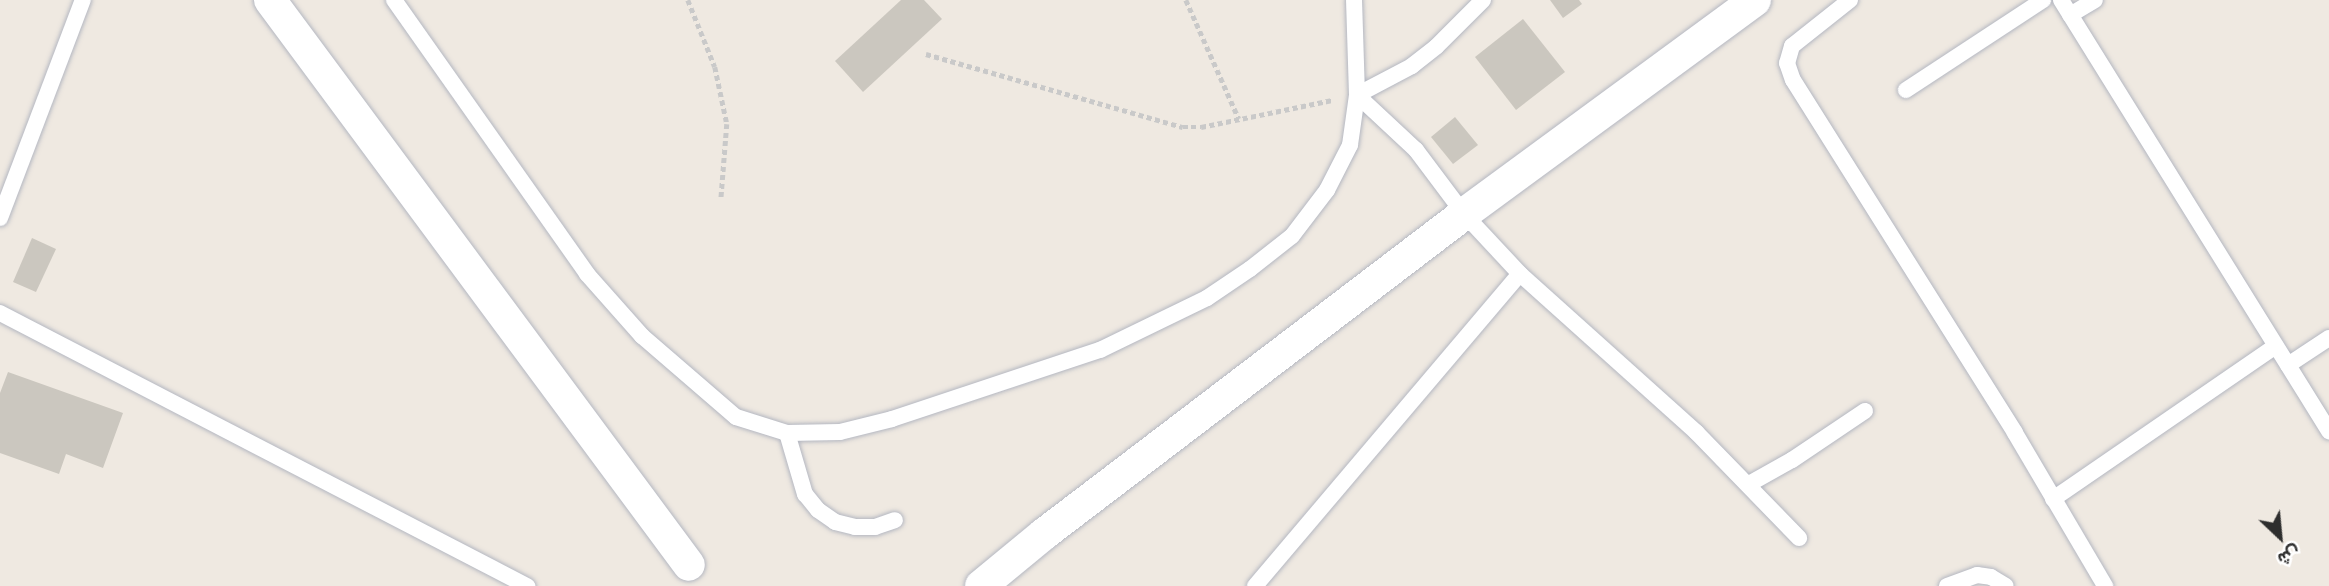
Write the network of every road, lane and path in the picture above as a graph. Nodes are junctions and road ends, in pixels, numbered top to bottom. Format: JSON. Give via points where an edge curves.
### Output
{"nodes":[{"id":1,"x":83,"y":0,"type":"edge"},
{"id":2,"x":270,"y":0,"type":"edge"},
{"id":3,"x":394,"y":0,"type":"edge"},
{"id":4,"x":688,"y":0,"type":"edge"},
{"id":5,"x":1186,"y":0,"type":"edge"},
{"id":6,"x":1354,"y":0,"type":"edge"},
{"id":7,"x":1483,"y":0,"type":"edge"},
{"id":8,"x":1755,"y":0,"type":"edge"},
{"id":9,"x":1850,"y":0,"type":"edge"},
{"id":10,"x":2043,"y":0,"type":"edge"},
{"id":11,"x":2061,"y":0,"type":"edge"},
{"id":12,"x":2095,"y":0,"type":"edge"},
{"id":13,"x":2070,"y":15,"type":"junction"},
{"id":14,"x":926,"y":54,"type":"dead end"},
{"id":15,"x":1906,"y":90,"type":"dead end"},
{"id":16,"x":1357,"y":95,"type":"junction"},
{"id":17,"x":1239,"y":118,"type":"junction"},
{"id":18,"x":721,"y":200,"type":"dead end"},
{"id":19,"x":1464,"y":214,"type":"junction"},
{"id":20,"x":0,"y":218,"type":"edge"},
{"id":21,"x":1520,"y":274,"type":"junction"},
{"id":22,"x":0,"y":313,"type":"edge"},
{"id":23,"x":2329,"y":338,"type":"edge"},
{"id":24,"x":2276,"y":346,"type":"junction"},
{"id":25,"x":2288,"y":365,"type":"junction"},
{"id":26,"x":1865,"y":411,"type":"dead end"},
{"id":27,"x":2329,"y":431,"type":"edge"},
{"id":28,"x":787,"y":433,"type":"junction"},
{"id":29,"x":1749,"y":484,"type":"junction"},
{"id":30,"x":2053,"y":499,"type":"junction"},
{"id":31,"x":895,"y":520,"type":"dead end"},
{"id":32,"x":1799,"y":538,"type":"dead end"},
{"id":33,"x":689,"y":565,"type":"dead end"},
{"id":34,"x":527,"y":586,"type":"edge"},
{"id":35,"x":981,"y":586,"type":"edge"},
{"id":36,"x":1255,"y":586,"type":"edge"},
{"id":37,"x":1947,"y":586,"type":"edge"},
{"id":38,"x":2006,"y":586,"type":"edge"},
{"id":39,"x":2105,"y":586,"type":"edge"}],
"edges":[{"from":1,"to":20,"type":"lane"},
{"from":2,"to":33,"type":"street"},
{"from":3,"to":28,"type":"lane","via":[[579,263],[642,337],[736,417]]},
{"from":4,"to":18,"type":"path","via":[[715,67],[727,124]]},
{"from":5,"to":17,"type":"path"},
{"from":6,"to":16,"type":"lane"},
{"from":7,"to":16,"type":"lane","via":[[1412,66]]},
{"from":8,"to":19,"type":"street"},
{"from":9,"to":30,"type":"lane","via":[[1792,46],[1787,63],[1793,80]]},
{"from":10,"to":15,"type":"lane"},
{"from":11,"to":13,"type":"lane"},
{"from":12,"to":13,"type":"lane"},
{"from":13,"to":24,"type":"lane"},
{"from":14,"to":17,"type":"path","via":[[1110,104],[1164,124],[1201,127]]},
{"from":16,"to":17,"type":"path"},
{"from":16,"to":19,"type":"lane","via":[[1416,150]]},
{"from":16,"to":28,"type":"lane","via":[[1350,145],[1327,190],[1293,236],[1207,299],[1100,351],[892,419],[840,432]]},
{"from":19,"to":21,"type":"lane"},
{"from":19,"to":35,"type":"street"},
{"from":21,"to":29,"type":"lane"},
{"from":21,"to":36,"type":"lane"},
{"from":22,"to":34,"type":"lane"},
{"from":23,"to":25,"type":"lane"},
{"from":24,"to":25,"type":"lane"},
{"from":24,"to":30,"type":"lane"},
{"from":25,"to":27,"type":"lane"},
{"from":26,"to":29,"type":"lane"},
{"from":28,"to":31,"type":"lane","via":[[795,470],[818,510],[835,522],[855,527]]},
{"from":29,"to":32,"type":"lane"},
{"from":30,"to":39,"type":"lane"},
{"from":37,"to":38,"type":"lane","via":[[1976,575]]}]}
